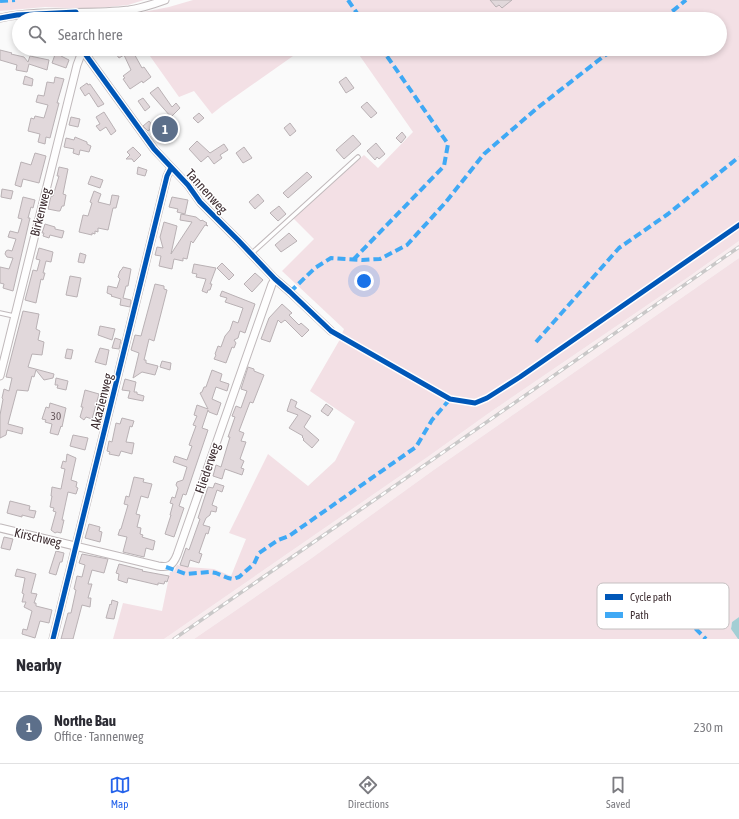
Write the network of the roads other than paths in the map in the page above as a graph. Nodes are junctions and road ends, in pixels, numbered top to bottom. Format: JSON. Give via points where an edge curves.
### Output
{"nodes":[{"id":1,"x":165,"y":0,"type":"edge"},
{"id":2,"x":109,"y":12,"type":"edge"},
{"id":3,"x":12,"y":16,"type":"edge"},
{"id":4,"x":0,"y":18,"type":"edge"},
{"id":5,"x":81,"y":56,"type":"edge"},
{"id":6,"x":87,"y":56,"type":"edge"},
{"id":7,"x":358,"y":157,"type":"dead end"},
{"id":8,"x":171,"y":168,"type":"junction"},
{"id":9,"x":251,"y":254,"type":"junction"},
{"id":10,"x":275,"y":279,"type":"junction"},
{"id":11,"x":0,"y":313,"type":"edge"},
{"id":12,"x":15,"y":316,"type":"junction"},
{"id":13,"x":331,"y":331,"type":"dead end"},
{"id":14,"x":0,"y":376,"type":"edge"},
{"id":15,"x":0,"y":528,"type":"edge"},
{"id":16,"x":76,"y":546,"type":"junction"},
{"id":17,"x":53,"y":639,"type":"edge"}],
"edges":[{"from":1,"to":2,"type":"street","via":[[131,10]]},
{"from":3,"to":4,"type":"street"},
{"from":5,"to":12,"type":"street","name":"Birkenweg"},
{"from":6,"to":8,"type":"street","name":"Tannenweg","via":[[154,149]]},
{"from":7,"to":9,"type":"lane"},
{"from":8,"to":9,"type":"street","name":"Tannenweg"},
{"from":8,"to":16,"type":"street","name":"Akazienweg"},
{"from":9,"to":10,"type":"street","name":"Tannenweg"},
{"from":10,"to":13,"type":"street","name":"Tannenweg"},
{"from":10,"to":16,"type":"street","name":"Fliederweg","via":[[174,562],[171,566],[162,566]]},
{"from":11,"to":12,"type":"lane"},
{"from":12,"to":14,"type":"street","name":"Birkenweg"},
{"from":15,"to":16,"type":"street","name":"Kirschweg"},
{"from":16,"to":17,"type":"street","name":"Akazienweg"}]}
